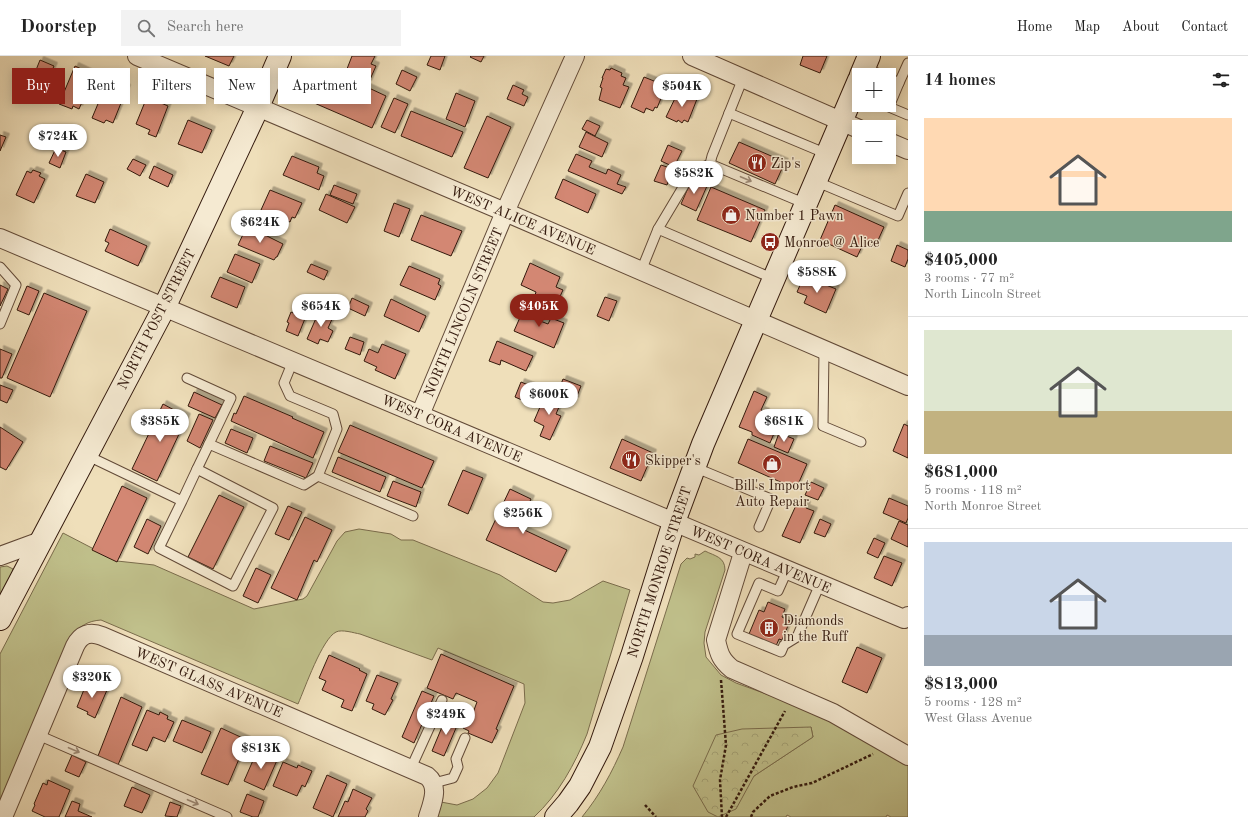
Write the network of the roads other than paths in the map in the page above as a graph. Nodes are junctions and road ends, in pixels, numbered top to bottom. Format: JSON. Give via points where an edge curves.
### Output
{"nodes":[{"id":1,"x":137,"y":56,"type":"edge"},
{"id":2,"x":280,"y":56,"type":"edge"},
{"id":3,"x":575,"y":56,"type":"edge"},
{"id":4,"x":692,"y":56,"type":"edge"},
{"id":5,"x":714,"y":60,"type":"edge"},
{"id":6,"x":908,"y":63,"type":"edge"},
{"id":7,"x":744,"y":78,"type":"junction"},
{"id":8,"x":896,"y":82,"type":"edge"},
{"id":9,"x":899,"y":83,"type":"junction"},
{"id":10,"x":258,"y":107,"type":"junction"},
{"id":11,"x":854,"y":112,"type":"edge"},
{"id":12,"x":730,"y":113,"type":"junction"},
{"id":13,"x":908,"y":115,"type":"edge"},
{"id":14,"x":850,"y":125,"type":"edge"},
{"id":15,"x":896,"y":145,"type":"edge"},
{"id":16,"x":908,"y":150,"type":"edge"},
{"id":17,"x":827,"y":154,"type":"junction"},
{"id":18,"x":710,"y":164,"type":"junction"},
{"id":19,"x":815,"y":181,"type":"junction"},
{"id":20,"x":908,"y":193,"type":"edge"},
{"id":21,"x":806,"y":204,"type":"junction"},
{"id":22,"x":505,"y":212,"type":"junction"},
{"id":23,"x":658,"y":229,"type":"junction"},
{"id":24,"x":1,"y":242,"type":"edge"},
{"id":25,"x":0,"y":267,"type":"edge"},
{"id":26,"x":641,"y":271,"type":"junction"},
{"id":27,"x":774,"y":279,"type":"junction"},
{"id":28,"x":164,"y":308,"type":"junction"},
{"id":29,"x":756,"y":321,"type":"junction"},
{"id":30,"x":0,"y":324,"type":"edge"},
{"id":31,"x":824,"y":350,"type":"junction"},
{"id":32,"x":293,"y":362,"type":"junction"},
{"id":33,"x":186,"y":378,"type":"dead end"},
{"id":34,"x":908,"y":386,"type":"edge"},
{"id":35,"x":420,"y":414,"type":"junction"},
{"id":36,"x":861,"y":442,"type":"dead end"},
{"id":37,"x":209,"y":444,"type":"junction"},
{"id":38,"x":86,"y":455,"type":"junction"},
{"id":39,"x":694,"y":467,"type":"junction"},
{"id":40,"x":197,"y":469,"type":"junction"},
{"id":41,"x":318,"y":476,"type":"junction"},
{"id":42,"x":182,"y":501,"type":"junction"},
{"id":43,"x":413,"y":516,"type":"dead end"},
{"id":44,"x":674,"y":522,"type":"junction"},
{"id":45,"x":759,"y":527,"type":"dead end"},
{"id":46,"x":41,"y":541,"type":"junction"},
{"id":47,"x":743,"y":552,"type":"junction"},
{"id":48,"x":0,"y":556,"type":"edge"},
{"id":49,"x":787,"y":571,"type":"junction"},
{"id":50,"x":820,"y":584,"type":"junction"},
{"id":51,"x":906,"y":618,"type":"edge"},
{"id":52,"x":0,"y":619,"type":"edge"},
{"id":53,"x":442,"y":700,"type":"dead end"},
{"id":54,"x":38,"y":735,"type":"junction"},
{"id":55,"x":465,"y":738,"type":"dead end"},
{"id":56,"x":908,"y":756,"type":"edge"},
{"id":57,"x":411,"y":768,"type":"junction"},
{"id":58,"x":434,"y":783,"type":"junction"},
{"id":59,"x":3,"y":817,"type":"edge"},
{"id":60,"x":227,"y":817,"type":"edge"},
{"id":61,"x":428,"y":817,"type":"edge"},
{"id":62,"x":556,"y":817,"type":"edge"}],
"edges":[{"from":1,"to":10,"type":"street","name":"WEST ALICE AVENUE"},
{"from":2,"to":10,"type":"main road","name":"NORTH POST STREET"},
{"from":3,"to":22,"type":"street","name":"NORTH LINCOLN STREET"},
{"from":4,"to":5,"type":"street"},
{"from":5,"to":7,"type":"street"},
{"from":6,"to":9,"type":"lane"},
{"from":7,"to":12,"type":"lane"},
{"from":7,"to":14,"type":"street"},
{"from":8,"to":9,"type":"lane"},
{"from":9,"to":13,"type":"lane","via":[[889,107]]},
{"from":10,"to":22,"type":"street","name":"WEST ALICE AVENUE"},
{"from":10,"to":28,"type":"main road","name":"NORTH POST STREET"},
{"from":11,"to":14,"type":"main road","name":"NORTH MONROE STREET"},
{"from":12,"to":17,"type":"lane"},
{"from":12,"to":18,"type":"lane"},
{"from":14,"to":17,"type":"main road","name":"NORTH MONROE STREET"},
{"from":15,"to":16,"type":"street"},
{"from":17,"to":19,"type":"main road","name":"NORTH MONROE STREET"},
{"from":18,"to":21,"type":"lane","one_way":true},
{"from":18,"to":23,"type":"lane","via":[[692,172]]},
{"from":19,"to":20,"type":"lane","via":[[898,216]]},
{"from":19,"to":21,"type":"main road","name":"NORTH MONROE STREET"},
{"from":21,"to":27,"type":"main road","name":"NORTH MONROE STREET"},
{"from":22,"to":26,"type":"street","name":"WEST ALICE AVENUE"},
{"from":22,"to":35,"type":"street","name":"NORTH LINCOLN STREET"},
{"from":23,"to":26,"type":"lane"},
{"from":23,"to":27,"type":"lane"},
{"from":24,"to":28,"type":"street","name":"WEST CORA AVENUE"},
{"from":25,"to":30,"type":"lane","via":[[16,285]]},
{"from":26,"to":29,"type":"street","name":"WEST ALICE AVENUE"},
{"from":27,"to":29,"type":"main road","name":"NORTH MONROE STREET"},
{"from":28,"to":32,"type":"street","name":"WEST CORA AVENUE"},
{"from":28,"to":38,"type":"main road","name":"NORTH POST STREET"},
{"from":29,"to":31,"type":"street","name":"WEST ALICE AVENUE"},
{"from":29,"to":39,"type":"main road","name":"NORTH MONROE STREET"},
{"from":31,"to":34,"type":"street","name":"WEST ALICE AVENUE"},
{"from":31,"to":36,"type":"lane","via":[[823,426]]},
{"from":32,"to":35,"type":"street","name":"WEST CORA AVENUE"},
{"from":32,"to":41,"type":"lane","via":[[284,383],[290,396],[333,414],[337,429]]},
{"from":33,"to":37,"type":"lane","via":[[231,398]]},
{"from":35,"to":44,"type":"street","name":"WEST CORA AVENUE"},
{"from":37,"to":40,"type":"lane"},
{"from":37,"to":41,"type":"lane","via":[[304,485]]},
{"from":38,"to":42,"type":"lane"},
{"from":38,"to":46,"type":"main road","name":"NORTH POST STREET"},
{"from":39,"to":44,"type":"main road","name":"NORTH MONROE STREET"},
{"from":39,"to":45,"type":"lane","via":[[771,499]]},
{"from":40,"to":42,"type":"lane"},
{"from":40,"to":42,"type":"lane","via":[[273,508],[233,586],[159,548]]},
{"from":41,"to":43,"type":"lane"},
{"from":44,"to":47,"type":"street","name":"WEST CORA AVENUE"},
{"from":44,"to":62,"type":"main road","name":"NORTH MONROE STREET","via":[[600,747],[580,786]]},
{"from":46,"to":48,"type":"street"},
{"from":46,"to":52,"type":"main road","name":"NORTH POST STREET"},
{"from":47,"to":49,"type":"street","name":"WEST CORA AVENUE"},
{"from":47,"to":56,"type":"street","via":[[716,640],[724,662],[732,669],[833,713]]},
{"from":49,"to":50,"type":"street","name":"WEST CORA AVENUE"},
{"from":49,"to":50,"type":"lane","via":[[778,592],[759,583],[737,634],[781,652],[784,645],[797,636]]},
{"from":50,"to":51,"type":"street","name":"WEST CORA AVENUE"},
{"from":53,"to":57,"type":"lane"},
{"from":54,"to":57,"type":"street","name":"WEST GLASS AVENUE","via":[[77,642],[90,633]]},
{"from":54,"to":59,"type":"street"},
{"from":54,"to":60,"type":"lane","one_way":true},
{"from":55,"to":58,"type":"lane","via":[[456,759],[458,768],[453,778]]},
{"from":57,"to":58,"type":"street","name":"WEST GLASS AVENUE","via":[[428,776]]},
{"from":58,"to":61,"type":"street"}]}
